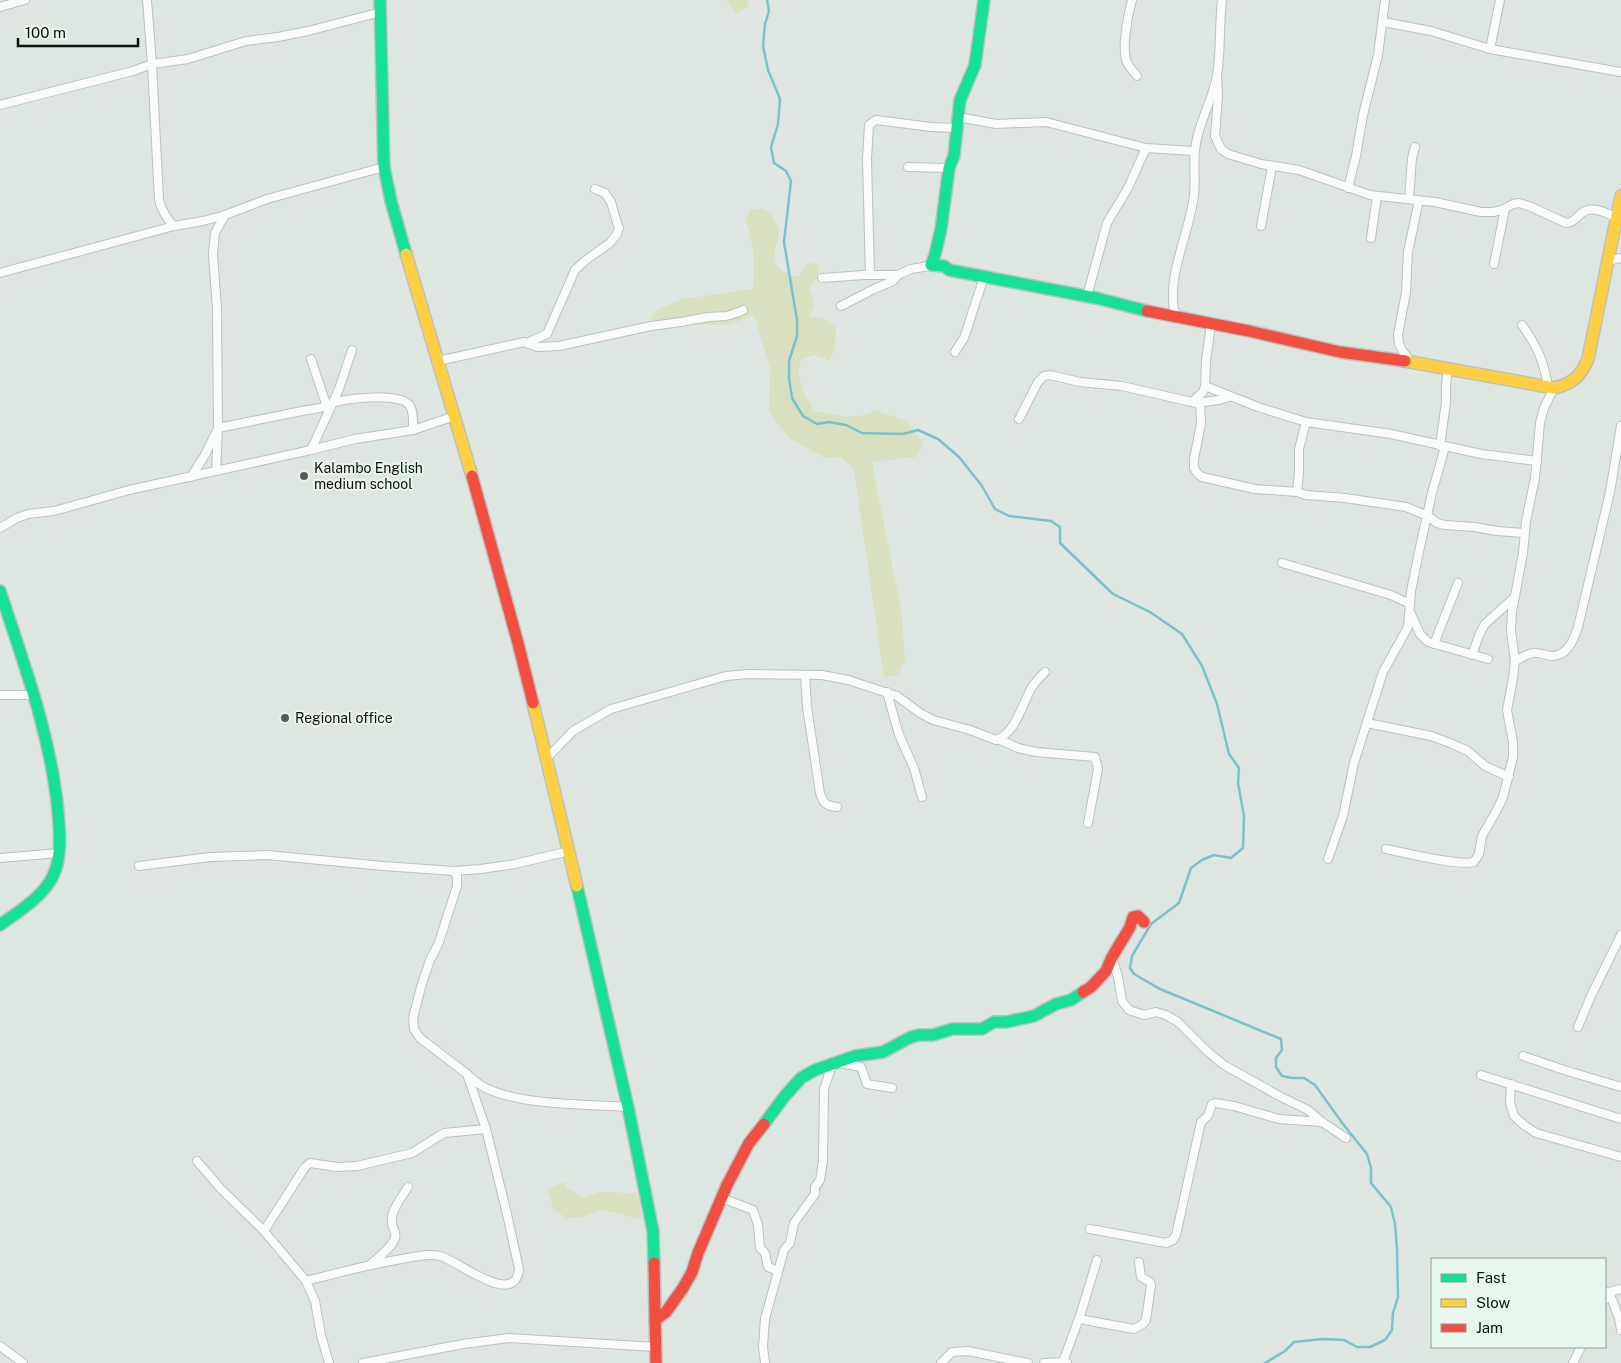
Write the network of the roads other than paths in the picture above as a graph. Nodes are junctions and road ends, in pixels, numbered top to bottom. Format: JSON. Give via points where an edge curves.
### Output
{"nodes":[{"id":1,"x":25,"y":0,"type":"edge"},
{"id":2,"x":147,"y":0,"type":"edge"},
{"id":3,"x":380,"y":0,"type":"edge"},
{"id":4,"x":984,"y":0,"type":"edge"},
{"id":5,"x":1132,"y":0,"type":"edge"},
{"id":6,"x":1222,"y":0,"type":"edge"},
{"id":7,"x":1386,"y":0,"type":"edge"},
{"id":8,"x":1500,"y":0,"type":"edge"},
{"id":9,"x":0,"y":7,"type":"edge"},
{"id":10,"x":381,"y":12,"type":"junction"},
{"id":11,"x":1383,"y":22,"type":"junction"},
{"id":12,"x":1490,"y":49,"type":"junction"},
{"id":13,"x":152,"y":64,"type":"junction"},
{"id":14,"x":1621,"y":72,"type":"edge"},
{"id":15,"x":1137,"y":76,"type":"dead end"},
{"id":16,"x":1217,"y":77,"type":"junction"},
{"id":17,"x":0,"y":105,"type":"edge"},
{"id":18,"x":958,"y":123,"type":"junction"},
{"id":19,"x":1416,"y":147,"type":"dead end"},
{"id":20,"x":1146,"y":148,"type":"junction"},
{"id":21,"x":1194,"y":152,"type":"junction"},
{"id":22,"x":1272,"y":166,"type":"junction"},
{"id":23,"x":908,"y":167,"type":"dead end"},
{"id":24,"x":384,"y":168,"type":"junction"},
{"id":25,"x":949,"y":168,"type":"junction"},
{"id":26,"x":1348,"y":188,"type":"junction"},
{"id":27,"x":595,"y":189,"type":"dead end"},
{"id":28,"x":1377,"y":196,"type":"junction"},
{"id":29,"x":1621,"y":196,"type":"edge"},
{"id":30,"x":1409,"y":199,"type":"junction"},
{"id":31,"x":1419,"y":200,"type":"junction"},
{"id":32,"x":1505,"y":209,"type":"junction"},
{"id":33,"x":225,"y":215,"type":"junction"},
{"id":34,"x":1616,"y":217,"type":"junction"},
{"id":35,"x":203,"y":221,"type":"junction"},
{"id":36,"x":174,"y":226,"type":"junction"},
{"id":37,"x":1261,"y":226,"type":"dead end"},
{"id":38,"x":215,"y":233,"type":"junction"},
{"id":39,"x":1371,"y":238,"type":"dead end"},
{"id":40,"x":1621,"y":258,"type":"edge"},
{"id":41,"x":1608,"y":261,"type":"junction"},
{"id":42,"x":1494,"y":264,"type":"dead end"},
{"id":43,"x":931,"y":265,"type":"junction"},
{"id":44,"x":0,"y":273,"type":"edge"},
{"id":45,"x":870,"y":275,"type":"junction"},
{"id":46,"x":898,"y":275,"type":"junction"},
{"id":47,"x":984,"y":277,"type":"junction"},
{"id":48,"x":822,"y":278,"type":"dead end"},
{"id":49,"x":1087,"y":296,"type":"junction"},
{"id":50,"x":841,"y":306,"type":"dead end"},
{"id":51,"x":743,"y":310,"type":"dead end"},
{"id":52,"x":1176,"y":317,"type":"junction"},
{"id":53,"x":1211,"y":324,"type":"junction"},
{"id":54,"x":1522,"y":325,"type":"dead end"},
{"id":55,"x":527,"y":343,"type":"junction"},
{"id":56,"x":352,"y":350,"type":"dead end"},
{"id":57,"x":955,"y":352,"type":"dead end"},
{"id":58,"x":311,"y":359,"type":"dead end"},
{"id":59,"x":438,"y":361,"type":"junction"},
{"id":60,"x":1411,"y":362,"type":"junction"},
{"id":61,"x":1448,"y":368,"type":"junction"},
{"id":62,"x":1206,"y":386,"type":"junction"},
{"id":63,"x":1551,"y":387,"type":"junction"},
{"id":64,"x":1229,"y":397,"type":"junction"},
{"id":65,"x":1196,"y":402,"type":"junction"},
{"id":66,"x":330,"y":405,"type":"junction"},
{"id":67,"x":455,"y":416,"type":"junction"},
{"id":68,"x":1019,"y":419,"type":"dead end"},
{"id":69,"x":1306,"y":422,"type":"junction"},
{"id":70,"x":1621,"y":426,"type":"edge"},
{"id":71,"x":218,"y":428,"type":"junction"},
{"id":72,"x":413,"y":430,"type":"junction"},
{"id":73,"x":1443,"y":446,"type":"junction"},
{"id":74,"x":311,"y":450,"type":"junction"},
{"id":75,"x":1537,"y":461,"type":"junction"},
{"id":76,"x":216,"y":471,"type":"junction"},
{"id":77,"x":191,"y":477,"type":"junction"},
{"id":78,"x":1297,"y":492,"type":"junction"},
{"id":79,"x":1428,"y":516,"type":"junction"},
{"id":80,"x":0,"y":528,"type":"edge"},
{"id":81,"x":1524,"y":533,"type":"junction"},
{"id":82,"x":1282,"y":563,"type":"dead end"},
{"id":83,"x":1458,"y":583,"type":"dead end"},
{"id":84,"x":0,"y":591,"type":"edge"},
{"id":85,"x":1515,"y":597,"type":"junction"},
{"id":86,"x":1410,"y":608,"type":"junction"},
{"id":87,"x":1434,"y":644,"type":"junction"},
{"id":88,"x":1472,"y":655,"type":"junction"},
{"id":89,"x":1488,"y":659,"type":"dead end"},
{"id":90,"x":1515,"y":661,"type":"junction"},
{"id":91,"x":1045,"y":672,"type":"dead end"},
{"id":92,"x":806,"y":675,"type":"junction"},
{"id":93,"x":887,"y":692,"type":"junction"},
{"id":94,"x":0,"y":695,"type":"edge"},
{"id":95,"x":33,"y":695,"type":"junction"},
{"id":96,"x":1367,"y":723,"type":"junction"},
{"id":97,"x":998,"y":739,"type":"junction"},
{"id":98,"x":546,"y":759,"type":"junction"},
{"id":99,"x":1509,"y":777,"type":"junction"},
{"id":100,"x":922,"y":797,"type":"dead end"},
{"id":101,"x":837,"y":807,"type":"dead end"},
{"id":102,"x":1088,"y":823,"type":"dead end"},
{"id":103,"x":1386,"y":849,"type":"dead end"},
{"id":104,"x":569,"y":851,"type":"junction"},
{"id":105,"x":59,"y":852,"type":"junction"},
{"id":106,"x":0,"y":858,"type":"edge"},
{"id":107,"x":1328,"y":860,"type":"dead end"},
{"id":108,"x":139,"y":866,"type":"dead end"},
{"id":109,"x":454,"y":870,"type":"junction"},
{"id":110,"x":1144,"y":922,"type":"dead end"},
{"id":111,"x":0,"y":925,"type":"edge"},
{"id":112,"x":1621,"y":935,"type":"edge"},
{"id":113,"x":1112,"y":957,"type":"junction"},
{"id":114,"x":1578,"y":1027,"type":"dead end"},
{"id":115,"x":1523,"y":1056,"type":"dead end"},
{"id":116,"x":835,"y":1064,"type":"junction"},
{"id":117,"x":467,"y":1074,"type":"junction"},
{"id":118,"x":1481,"y":1075,"type":"dead end"},
{"id":119,"x":1510,"y":1084,"type":"junction"},
{"id":120,"x":1621,"y":1086,"type":"edge"},
{"id":121,"x":892,"y":1088,"type":"dead end"},
{"id":122,"x":628,"y":1107,"type":"junction"},
{"id":123,"x":1621,"y":1120,"type":"edge"},
{"id":124,"x":1322,"y":1122,"type":"junction"},
{"id":125,"x":486,"y":1129,"type":"junction"},
{"id":126,"x":1346,"y":1138,"type":"dead end"},
{"id":127,"x":1621,"y":1157,"type":"edge"},
{"id":128,"x":197,"y":1161,"type":"dead end"},
{"id":129,"x":408,"y":1187,"type":"dead end"},
{"id":130,"x":722,"y":1198,"type":"junction"},
{"id":131,"x":1090,"y":1229,"type":"dead end"},
{"id":132,"x":264,"y":1231,"type":"junction"},
{"id":133,"x":1097,"y":1260,"type":"dead end"},
{"id":134,"x":1139,"y":1262,"type":"dead end"},
{"id":135,"x":371,"y":1264,"type":"junction"},
{"id":136,"x":778,"y":1274,"type":"junction"},
{"id":137,"x":306,"y":1281,"type":"junction"},
{"id":138,"x":1621,"y":1289,"type":"edge"},
{"id":139,"x":1609,"y":1292,"type":"junction"},
{"id":140,"x":1606,"y":1298,"type":"edge"},
{"id":141,"x":1079,"y":1319,"type":"junction"},
{"id":142,"x":655,"y":1320,"type":"junction"},
{"id":143,"x":1621,"y":1330,"type":"edge"},
{"id":144,"x":0,"y":1346,"type":"edge"},
{"id":145,"x":655,"y":1347,"type":"junction"},
{"id":146,"x":1580,"y":1348,"type":"edge"},
{"id":147,"x":1065,"y":1362,"type":"edge"},
{"id":148,"x":22,"y":1363,"type":"edge"},
{"id":149,"x":329,"y":1363,"type":"edge"},
{"id":150,"x":362,"y":1363,"type":"edge"},
{"id":151,"x":656,"y":1363,"type":"edge"},
{"id":152,"x":765,"y":1363,"type":"edge"},
{"id":153,"x":941,"y":1363,"type":"edge"},
{"id":154,"x":1028,"y":1363,"type":"edge"},
{"id":155,"x":1044,"y":1363,"type":"edge"},
{"id":156,"x":1573,"y":1363,"type":"edge"}],
"edges":[{"from":1,"to":9,"type":"street"},
{"from":2,"to":13,"type":"street"},
{"from":3,"to":10,"type":"street"},
{"from":4,"to":18,"type":"street","via":[[974,65],[960,100]]},
{"from":5,"to":15,"type":"street","via":[[1125,53],[1126,61]]},
{"from":6,"to":16,"type":"street"},
{"from":7,"to":11,"type":"street"},
{"from":8,"to":12,"type":"street"},
{"from":10,"to":13,"type":"street","via":[[308,31],[246,41],[188,59]]},
{"from":10,"to":24,"type":"street"},
{"from":11,"to":12,"type":"street","via":[[1431,31]]},
{"from":11,"to":26,"type":"street"},
{"from":12,"to":14,"type":"street"},
{"from":13,"to":17,"type":"street"},
{"from":13,"to":36,"type":"street","via":[[159,200],[166,218]]},
{"from":16,"to":21,"type":"street"},
{"from":16,"to":22,"type":"street","via":[[1215,136],[1221,149],[1228,154]]},
{"from":18,"to":20,"type":"street","via":[[1046,122]]},
{"from":18,"to":25,"type":"street","via":[[954,156]]},
{"from":18,"to":45,"type":"street","via":[[931,127],[876,120],[869,125]]},
{"from":19,"to":30,"type":"street"},
{"from":20,"to":21,"type":"street"},
{"from":20,"to":49,"type":"street","via":[[1107,223]]},
{"from":21,"to":52,"type":"street","via":[[1194,194],[1173,291]]},
{"from":22,"to":26,"type":"street","via":[[1299,170]]},
{"from":22,"to":37,"type":"street"},
{"from":23,"to":25,"type":"street"},
{"from":24,"to":33,"type":"street","via":[[267,199]]},
{"from":24,"to":59,"type":"street"},
{"from":25,"to":43,"type":"street","via":[[941,229]]},
{"from":26,"to":28,"type":"street"},
{"from":27,"to":55,"type":"street","via":[[605,193],[611,202],[619,228],[617,234],[575,270],[547,334]]},
{"from":28,"to":30,"type":"street"},
{"from":28,"to":39,"type":"street"},
{"from":29,"to":34,"type":"street"},
{"from":30,"to":31,"type":"street"},
{"from":31,"to":32,"type":"street","via":[[1482,212]]},
{"from":31,"to":60,"type":"street","via":[[1408,252],[1406,292],[1398,335],[1399,344]]},
{"from":32,"to":34,"type":"street","via":[[1519,203],[1566,223],[1571,223],[1590,209]]},
{"from":32,"to":42,"type":"street"},
{"from":33,"to":35,"type":"street"},
{"from":33,"to":38,"type":"street"},
{"from":34,"to":41,"type":"street"},
{"from":35,"to":36,"type":"street"},
{"from":35,"to":38,"type":"street"},
{"from":36,"to":44,"type":"street"},
{"from":38,"to":71,"type":"street"},
{"from":40,"to":41,"type":"street"},
{"from":41,"to":63,"type":"street","via":[[1584,368],[1566,386]]},
{"from":43,"to":46,"type":"street"},
{"from":43,"to":47,"type":"street"},
{"from":45,"to":46,"type":"street"},
{"from":45,"to":48,"type":"street"},
{"from":46,"to":50,"type":"street","via":[[893,281]]},
{"from":47,"to":49,"type":"street"},
{"from":47,"to":57,"type":"street","via":[[964,338]]},
{"from":49,"to":52,"type":"street"},
{"from":51,"to":55,"type":"street","via":[[726,316],[651,326],[559,346],[538,347]]},
{"from":52,"to":53,"type":"street"},
{"from":53,"to":60,"type":"street","via":[[1340,352]]},
{"from":53,"to":62,"type":"street"},
{"from":54,"to":63,"type":"street","via":[[1540,354]]},
{"from":55,"to":59,"type":"street"},
{"from":56,"to":66,"type":"street"},
{"from":58,"to":66,"type":"street"},
{"from":59,"to":67,"type":"street"},
{"from":60,"to":61,"type":"street"},
{"from":61,"to":63,"type":"street"},
{"from":61,"to":73,"type":"street"},
{"from":62,"to":64,"type":"street"},
{"from":62,"to":65,"type":"street"},
{"from":63,"to":75,"type":"street","via":[[1540,423]]},
{"from":64,"to":65,"type":"street"},
{"from":64,"to":69,"type":"street"},
{"from":65,"to":68,"type":"street","via":[[1050,375],[1038,382]]},
{"from":65,"to":78,"type":"street","via":[[1201,424],[1194,459],[1198,474],[1248,488]]},
{"from":66,"to":71,"type":"street"},
{"from":66,"to":72,"type":"street","via":[[349,399],[377,397],[402,400],[409,405]]},
{"from":66,"to":74,"type":"street"},
{"from":67,"to":72,"type":"street"},
{"from":67,"to":98,"type":"street","via":[[518,642]]},
{"from":69,"to":73,"type":"street","via":[[1391,434]]},
{"from":69,"to":78,"type":"street","via":[[1299,449]]},
{"from":70,"to":90,"type":"street","via":[[1610,492],[1574,638],[1560,654],[1534,653]]},
{"from":71,"to":76,"type":"street"},
{"from":71,"to":77,"type":"street"},
{"from":72,"to":74,"type":"street"},
{"from":73,"to":75,"type":"street"},
{"from":73,"to":79,"type":"street"},
{"from":74,"to":76,"type":"street"},
{"from":75,"to":81,"type":"street"},
{"from":76,"to":77,"type":"street"},
{"from":77,"to":80,"type":"street","via":[[54,511],[28,514]]},
{"from":78,"to":79,"type":"street","via":[[1406,507]]},
{"from":79,"to":81,"type":"street","via":[[1445,525]]},
{"from":79,"to":86,"type":"street"},
{"from":81,"to":85,"type":"street"},
{"from":82,"to":86,"type":"street","via":[[1391,595]]},
{"from":83,"to":87,"type":"street"},
{"from":84,"to":95,"type":"street"},
{"from":85,"to":88,"type":"street","via":[[1485,624]]},
{"from":85,"to":90,"type":"street","via":[[1511,631]]},
{"from":86,"to":87,"type":"street","via":[[1420,634]]},
{"from":86,"to":96,"type":"street","via":[[1408,627],[1383,672]]},
{"from":87,"to":88,"type":"street"},
{"from":88,"to":89,"type":"street"},
{"from":90,"to":99,"type":"street","via":[[1507,710],[1513,742]]},
{"from":91,"to":97,"type":"street","via":[[1033,686],[1009,730]]},
{"from":92,"to":93,"type":"street","via":[[848,680]]},
{"from":92,"to":98,"type":"street","via":[[726,676],[626,704],[573,731]]},
{"from":92,"to":101,"type":"street","via":[[807,707],[820,793],[826,805]]},
{"from":93,"to":97,"type":"street","via":[[933,720]]},
{"from":93,"to":100,"type":"street"},
{"from":94,"to":95,"type":"street"},
{"from":95,"to":105,"type":"street","via":[[54,772]]},
{"from":96,"to":99,"type":"street","via":[[1450,743],[1468,750],[1485,766]]},
{"from":96,"to":107,"type":"street"},
{"from":97,"to":102,"type":"street","via":[[1036,752],[1095,757],[1098,769]]},
{"from":98,"to":104,"type":"street"},
{"from":99,"to":103,"type":"street","via":[[1498,808],[1482,836],[1474,862],[1439,860]]},
{"from":104,"to":109,"type":"street","via":[[515,864]]},
{"from":104,"to":122,"type":"street"},
{"from":105,"to":106,"type":"street"},
{"from":105,"to":111,"type":"street","via":[[53,876],[46,887]]},
{"from":108,"to":109,"type":"street","via":[[210,857],[267,856]]},
{"from":109,"to":117,"type":"street","via":[[457,886],[413,1018],[414,1030],[420,1038]]},
{"from":110,"to":113,"type":"street","via":[[1138,916],[1133,918]]},
{"from":112,"to":114,"type":"street"},
{"from":113,"to":116,"type":"street","via":[[1106,971],[1091,987],[1071,1000],[1034,1016],[994,1022],[982,1028],[952,1029],[910,1037],[884,1052],[855,1056]]},
{"from":113,"to":124,"type":"street","via":[[1122,1002],[1129,1010],[1144,1015],[1156,1012],[1166,1015],[1178,1022],[1224,1065],[1308,1110]]},
{"from":115,"to":120,"type":"street"},
{"from":116,"to":121,"type":"street","via":[[861,1067],[867,1084]]},
{"from":116,"to":130,"type":"street","via":[[806,1073],[784,1096],[749,1143]]},
{"from":116,"to":136,"type":"street","via":[[824,1089],[820,1180],[794,1223]]},
{"from":117,"to":122,"type":"street","via":[[482,1086],[516,1097]]},
{"from":117,"to":125,"type":"street"},
{"from":118,"to":119,"type":"street"},
{"from":119,"to":123,"type":"street"},
{"from":119,"to":127,"type":"street","via":[[1514,1116],[1536,1133]]},
{"from":122,"to":142,"type":"street","via":[[653,1231]]},
{"from":124,"to":126,"type":"street"},
{"from":124,"to":131,"type":"street","via":[[1279,1119],[1234,1106],[1212,1104],[1208,1116],[1201,1122],[1173,1240],[1166,1243]]},
{"from":125,"to":132,"type":"street","via":[[444,1133],[412,1153],[357,1166],[310,1163]]},
{"from":125,"to":135,"type":"street","via":[[519,1269],[515,1281],[505,1286],[494,1283],[434,1255]]},
{"from":128,"to":132,"type":"street"},
{"from":129,"to":135,"type":"street","via":[[392,1214],[395,1238]]},
{"from":130,"to":136,"type":"street","via":[[753,1210],[760,1248],[765,1253],[768,1268]]},
{"from":130,"to":142,"type":"street","via":[[684,1288],[666,1312]]},
{"from":132,"to":137,"type":"street"},
{"from":133,"to":141,"type":"street"},
{"from":134,"to":141,"type":"street","via":[[1141,1277],[1151,1285],[1143,1324],[1134,1329]]},
{"from":135,"to":137,"type":"street"},
{"from":136,"to":152,"type":"street","via":[[766,1319]]},
{"from":137,"to":149,"type":"street","via":[[315,1301]]},
{"from":138,"to":139,"type":"street"},
{"from":139,"to":140,"type":"street"},
{"from":139,"to":143,"type":"street"},
{"from":141,"to":147,"type":"street"},
{"from":142,"to":145,"type":"street"},
{"from":144,"to":148,"type":"street"},
{"from":145,"to":150,"type":"street","via":[[509,1338]]},
{"from":145,"to":151,"type":"street"},
{"from":146,"to":156,"type":"street"},
{"from":147,"to":155,"type":"street"},
{"from":153,"to":154,"type":"street","via":[[952,1352],[968,1351]]}]}
